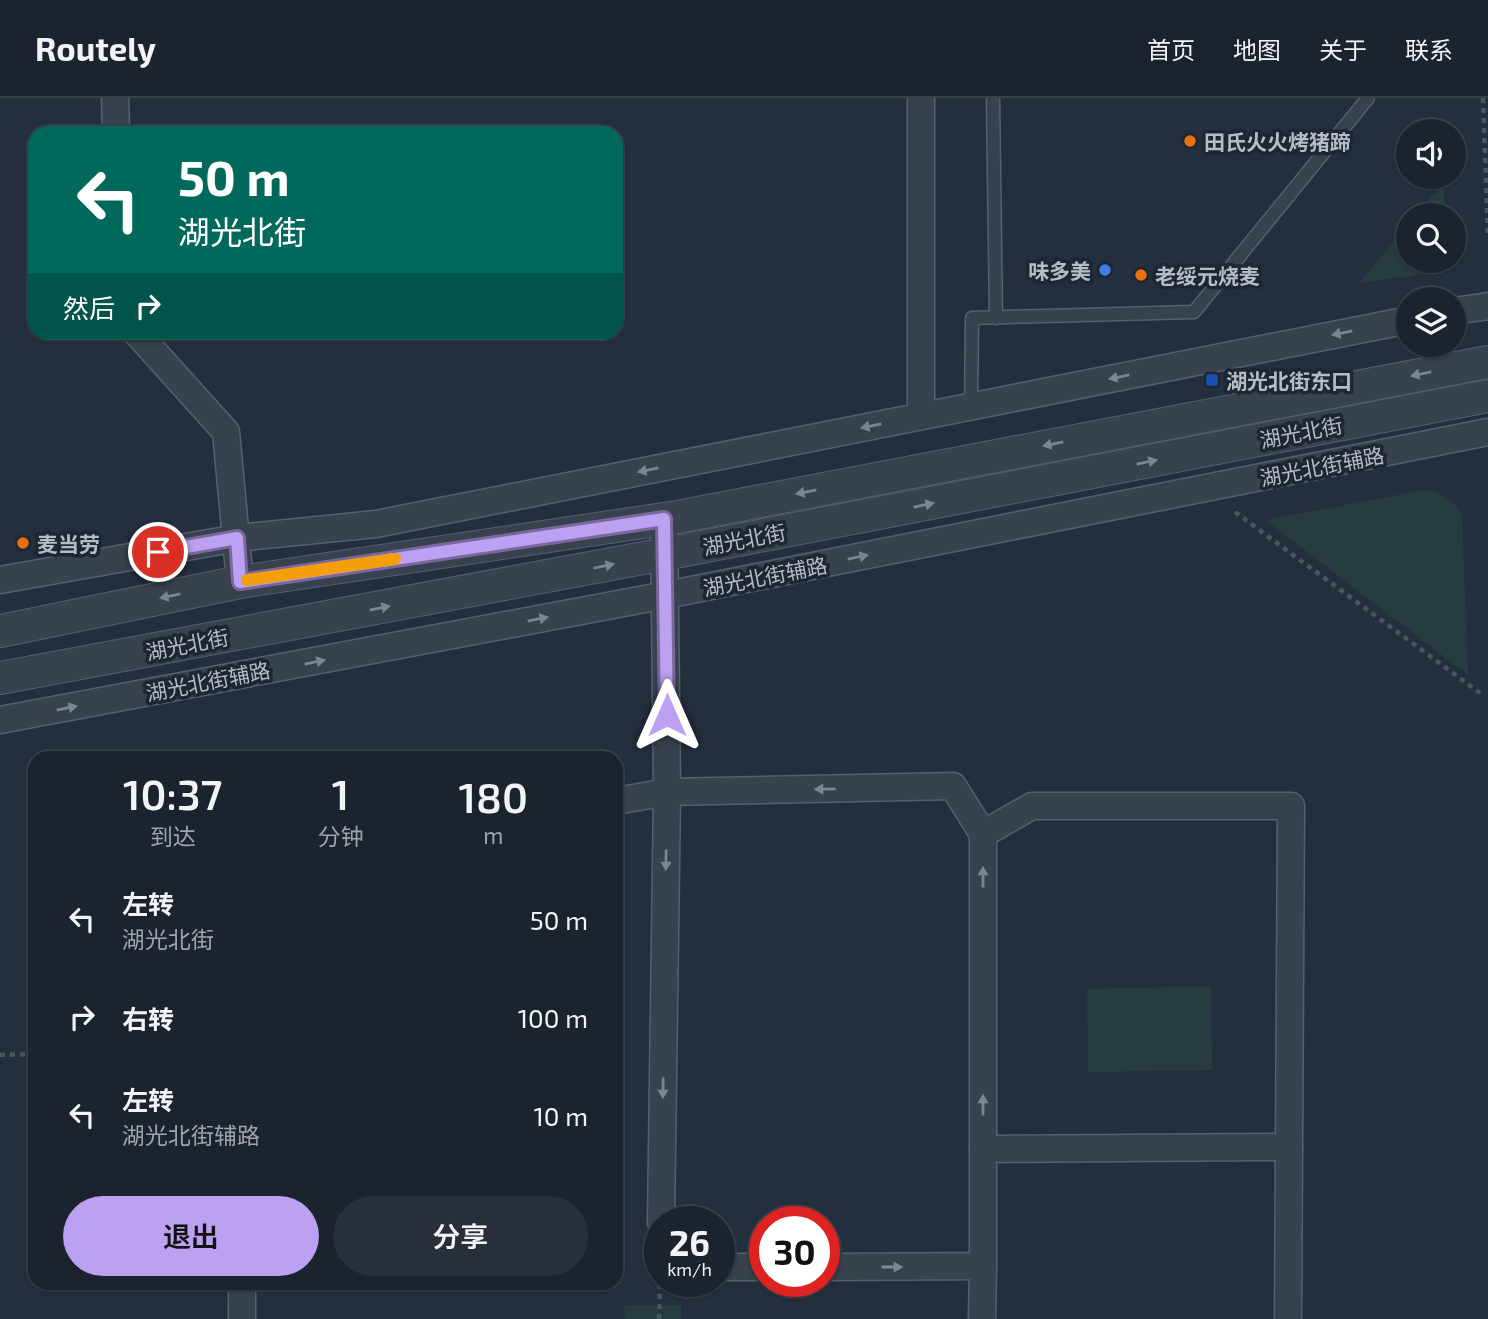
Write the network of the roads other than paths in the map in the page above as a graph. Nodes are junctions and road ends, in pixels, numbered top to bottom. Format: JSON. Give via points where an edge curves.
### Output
{"nodes":[{"id":1,"x":115,"y":98,"type":"edge"},
{"id":2,"x":920,"y":98,"type":"edge"},
{"id":3,"x":993,"y":98,"type":"edge"},
{"id":4,"x":1368,"y":98,"type":"edge"},
{"id":5,"x":116,"y":126,"type":"edge"},
{"id":6,"x":1488,"y":306,"type":"edge"},
{"id":7,"x":1466,"y":309,"type":"edge"},
{"id":8,"x":996,"y":318,"type":"junction"},
{"id":9,"x":1396,"y":323,"type":"edge"},
{"id":10,"x":143,"y":340,"type":"edge"},
{"id":11,"x":1488,"y":362,"type":"edge"},
{"id":12,"x":1488,"y":396,"type":"edge"},
{"id":13,"x":971,"y":406,"type":"junction"},
{"id":14,"x":921,"y":416,"type":"junction"},
{"id":15,"x":1488,"y":432,"type":"edge"},
{"id":16,"x":664,"y":519,"type":"junction"},
{"id":17,"x":237,"y":538,"type":"junction"},
{"id":18,"x":665,"y":554,"type":"junction"},
{"id":19,"x":0,"y":580,"type":"edge"},
{"id":20,"x":240,"y":582,"type":"junction"},
{"id":21,"x":666,"y":595,"type":"junction"},
{"id":22,"x":0,"y":631,"type":"edge"},
{"id":23,"x":0,"y":678,"type":"edge"},
{"id":24,"x":0,"y":720,"type":"edge"},
{"id":25,"x":667,"y":792,"type":"junction"},
{"id":26,"x":623,"y":800,"type":"edge"},
{"id":27,"x":983,"y":834,"type":"junction"},
{"id":28,"x":1289,"y":1147,"type":"junction"},
{"id":29,"x":983,"y":1149,"type":"junction"},
{"id":30,"x":661,"y":1206,"type":"edge"},
{"id":31,"x":983,"y":1266,"type":"junction"},
{"id":32,"x":840,"y":1267,"type":"edge"},
{"id":33,"x":242,"y":1290,"type":"edge"},
{"id":34,"x":242,"y":1319,"type":"edge"},
{"id":35,"x":982,"y":1319,"type":"edge"},
{"id":36,"x":1288,"y":1319,"type":"edge"}],
"edges":[{"from":1,"to":5,"type":"street"},
{"from":2,"to":14,"type":"street"},
{"from":3,"to":8,"type":"lane"},
{"from":4,"to":8,"type":"lane","via":[[1194,312]]},
{"from":6,"to":7,"type":"street"},
{"from":8,"to":13,"type":"lane","via":[[972,318]]},
{"from":9,"to":13,"type":"street","one_way":true},
{"from":10,"to":17,"type":"street","via":[[226,432]]},
{"from":11,"to":16,"type":"street","name":"湖光北街","one_way":true},
{"from":18,"to":12,"type":"street","name":"湖光北街","one_way":true},
{"from":13,"to":14,"type":"street"},
{"from":14,"to":17,"type":"street","one_way":true,"via":[[376,524]]},
{"from":21,"to":15,"type":"street","name":"湖光北街辅路","one_way":true},
{"from":16,"to":18,"type":"street"},
{"from":16,"to":20,"type":"street","name":"湖光北街"},
{"from":17,"to":19,"type":"street"},
{"from":17,"to":20,"type":"street"},
{"from":18,"to":21,"type":"street"},
{"from":23,"to":18,"type":"street","name":"湖光北街","one_way":true},
{"from":20,"to":22,"type":"street","name":"湖光北街","one_way":true},
{"from":24,"to":21,"type":"street","name":"湖光北街辅路","one_way":true},
{"from":21,"to":25,"type":"street"},
{"from":25,"to":26,"type":"street"},
{"from":27,"to":25,"type":"street","one_way":true,"via":[[953,786]]},
{"from":25,"to":30,"type":"street","one_way":true},
{"from":27,"to":28,"type":"street","via":[[1032,806],[1291,806]]},
{"from":29,"to":27,"type":"street","one_way":true},
{"from":28,"to":29,"type":"street"},
{"from":28,"to":36,"type":"street"},
{"from":29,"to":31,"type":"street"},
{"from":32,"to":31,"type":"street","one_way":true},
{"from":31,"to":35,"type":"street"},
{"from":33,"to":34,"type":"street"}]}
